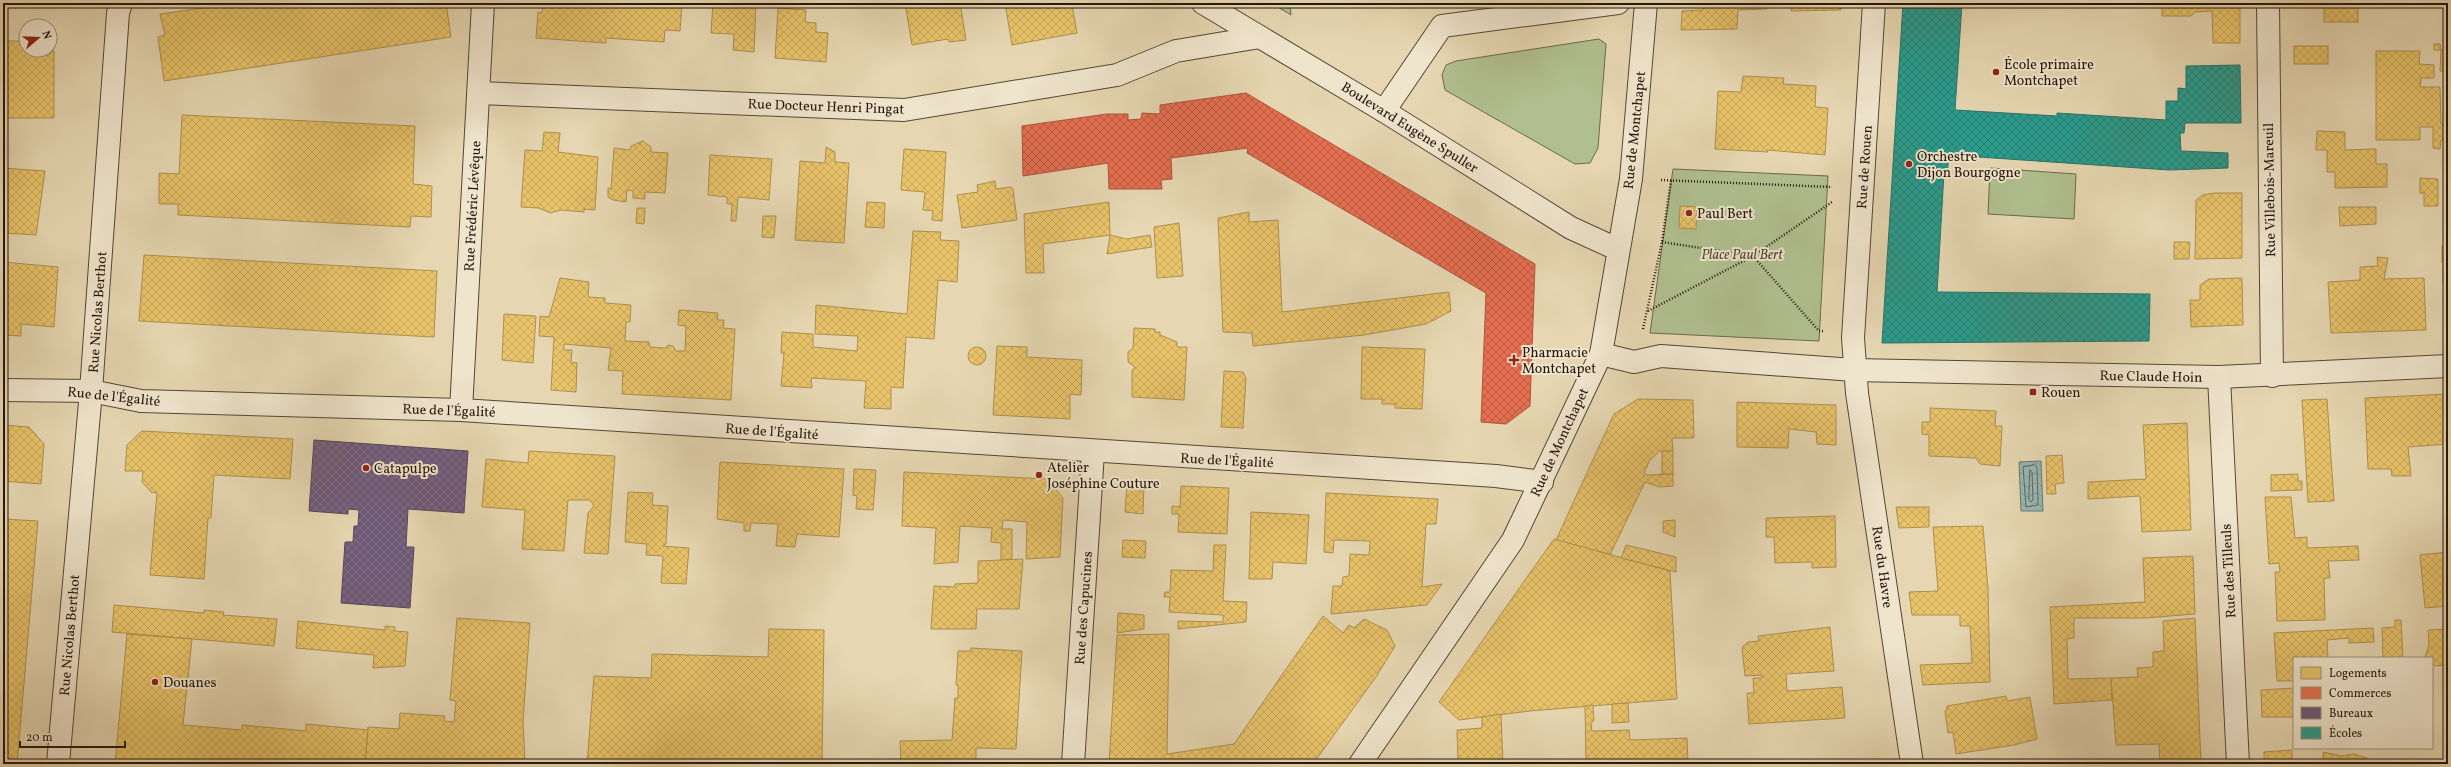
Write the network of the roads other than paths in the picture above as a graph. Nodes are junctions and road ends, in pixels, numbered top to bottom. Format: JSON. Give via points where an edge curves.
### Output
{"nodes":[{"id":1,"x":121,"y":3,"type":"edge"},
{"id":2,"x":484,"y":3,"type":"edge"},
{"id":3,"x":1203,"y":3,"type":"edge"},
{"id":4,"x":1618,"y":3,"type":"edge"},
{"id":5,"x":1646,"y":3,"type":"edge"},
{"id":6,"x":1874,"y":3,"type":"edge"},
{"id":7,"x":2268,"y":3,"type":"edge"},
{"id":8,"x":1260,"y":36,"type":"junction"},
{"id":9,"x":478,"y":94,"type":"junction"},
{"id":10,"x":1384,"y":111,"type":"junction"},
{"id":11,"x":1617,"y":249,"type":"junction"},
{"id":12,"x":1600,"y":354,"type":"junction"},
{"id":13,"x":2448,"y":366,"type":"edge"},
{"id":14,"x":1854,"y":370,"type":"junction"},
{"id":15,"x":2272,"y":376,"type":"junction"},
{"id":16,"x":2219,"y":377,"type":"junction"},
{"id":17,"x":3,"y":390,"type":"edge"},
{"id":18,"x":91,"y":391,"type":"junction"},
{"id":19,"x":461,"y":410,"type":"junction"},
{"id":20,"x":1093,"y":452,"type":"junction"},
{"id":21,"x":1542,"y":482,"type":"junction"},
{"id":22,"x":58,"y":764,"type":"edge"},
{"id":23,"x":1074,"y":764,"type":"edge"},
{"id":24,"x":1360,"y":764,"type":"edge"},
{"id":25,"x":1912,"y":764,"type":"edge"},
{"id":26,"x":2238,"y":764,"type":"edge"}],
"edges":[{"from":1,"to":18,"type":"street","name":"Rue Nicolas Berthot","via":[[118,14]]},
{"from":2,"to":9,"type":"street","name":"Rue Frédéric Lévêque"},
{"from":3,"to":8,"type":"street","name":"Boulevard Eugène Spuller"},
{"from":4,"to":10,"type":"street","via":[[1442,26]]},
{"from":5,"to":11,"type":"street","name":"Rue de Montchapet","via":[[1631,179]]},
{"from":6,"to":14,"type":"street","name":"Rue de Rouen","via":[[1858,188]]},
{"from":7,"to":15,"type":"street","name":"Rue Villebois-Mareuil"},
{"from":8,"to":9,"type":"street","name":"Rue Docteur Henri Pingat","via":[[1176,51],[1117,76],[904,110]]},
{"from":8,"to":10,"type":"street","name":"Boulevard Eugène Spuller"},
{"from":9,"to":19,"type":"street","name":"Rue Frédéric Lévêque"},
{"from":10,"to":11,"type":"street","name":"Boulevard Eugène Spuller","via":[[1571,228]]},
{"from":11,"to":12,"type":"street","name":"Rue de Montchapet"},
{"from":12,"to":14,"type":"street","via":[[1634,362],[1661,356]]},
{"from":12,"to":21,"type":"street","name":"Rue de Montchapet"},
{"from":13,"to":15,"type":"street","name":"Rue Claude Hoin"},
{"from":14,"to":16,"type":"street","name":"Rue Claude Hoin"},
{"from":14,"to":25,"type":"street","name":"Rue du Havre"},
{"from":15,"to":16,"type":"street","name":"Rue Claude Hoin"},
{"from":16,"to":26,"type":"street","name":"Rue des Tilleuls"},
{"from":17,"to":18,"type":"street","name":"Rue de l'Égalité"},
{"from":18,"to":19,"type":"street","name":"Rue de l'Égalité","via":[[141,401]]},
{"from":18,"to":22,"type":"street","name":"Rue Nicolas Berthot"},
{"from":19,"to":20,"type":"street","name":"Rue de l'Égalité"},
{"from":20,"to":21,"type":"street","name":"Rue de l'Égalité","via":[[1496,476]]},
{"from":20,"to":23,"type":"street","name":"Rue des Capucines"},
{"from":21,"to":24,"type":"street","name":"Rue de Montchapet","via":[[1513,540]]}]}
